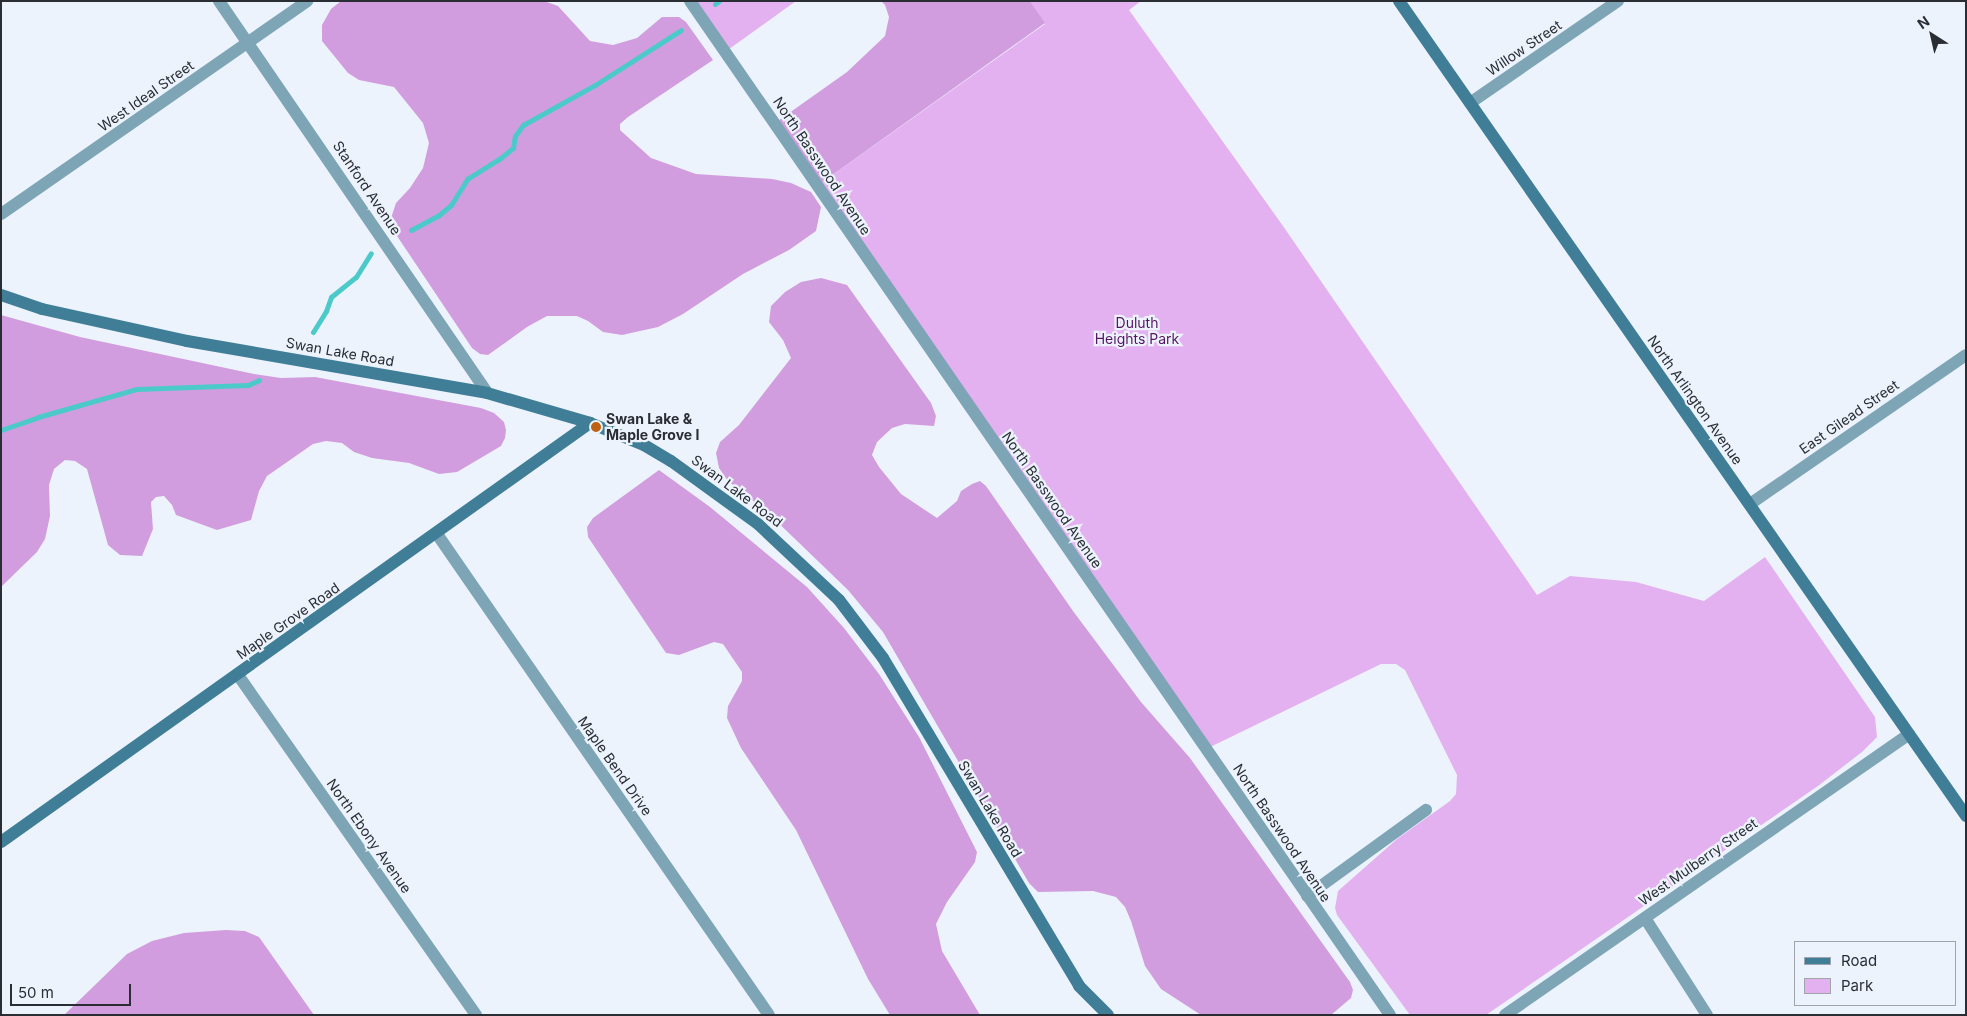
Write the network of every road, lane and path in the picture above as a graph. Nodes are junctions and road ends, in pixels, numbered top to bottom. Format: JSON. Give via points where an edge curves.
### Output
{"nodes":[{"id":1,"x":219,"y":1,"type":"edge"},
{"id":2,"x":307,"y":1,"type":"edge"},
{"id":3,"x":690,"y":1,"type":"edge"},
{"id":4,"x":1399,"y":1,"type":"edge"},
{"id":5,"x":1618,"y":1,"type":"edge"},
{"id":6,"x":248,"y":42,"type":"junction"},
{"id":7,"x":1470,"y":102,"type":"junction"},
{"id":8,"x":1,"y":214,"type":"edge"},
{"id":9,"x":1,"y":295,"type":"edge"},
{"id":10,"x":1966,"y":355,"type":"edge"},
{"id":11,"x":487,"y":393,"type":"junction"},
{"id":12,"x":590,"y":423,"type":"junction"},
{"id":13,"x":1750,"y":504,"type":"junction"},
{"id":14,"x":437,"y":534,"type":"junction"},
{"id":15,"x":238,"y":675,"type":"junction"},
{"id":16,"x":1909,"y":734,"type":"junction"},
{"id":17,"x":1426,"y":810,"type":"dead end"},
{"id":18,"x":1966,"y":816,"type":"edge"},
{"id":19,"x":1,"y":842,"type":"edge"},
{"id":20,"x":1307,"y":896,"type":"junction"},
{"id":21,"x":1645,"y":918,"type":"junction"},
{"id":22,"x":476,"y":1015,"type":"edge"},
{"id":23,"x":769,"y":1015,"type":"edge"},
{"id":24,"x":1108,"y":1015,"type":"edge"},
{"id":25,"x":1390,"y":1015,"type":"edge"},
{"id":26,"x":1505,"y":1015,"type":"edge"},
{"id":27,"x":1707,"y":1015,"type":"edge"}],
"edges":[{"from":1,"to":6,"type":"street","name":"Stanford Avenue"},
{"from":2,"to":6,"type":"street","name":"West Ideal Street"},
{"from":3,"to":20,"type":"street","name":"North Basswood Avenue"},
{"from":4,"to":7,"type":"street","name":"North Arlington Avenue"},
{"from":5,"to":7,"type":"street","name":"Willow Street"},
{"from":6,"to":8,"type":"street","name":"West Ideal Street"},
{"from":6,"to":11,"type":"street","name":"Stanford Avenue"},
{"from":7,"to":13,"type":"street","name":"North Arlington Avenue"},
{"from":9,"to":11,"type":"street","name":"Swan Lake Road","via":[[50,310],[187,341]]},
{"from":10,"to":13,"type":"street","name":"East Gilead Street"},
{"from":11,"to":12,"type":"street","name":"Swan Lake Road"},
{"from":12,"to":14,"type":"street","name":"Maple Grove Road"},
{"from":12,"to":24,"type":"street","name":"Swan Lake Road","via":[[644,445],[671,461],[758,524],[839,600],[883,658],[1079,986]]},
{"from":13,"to":16,"type":"street","name":"North Arlington Avenue"},
{"from":14,"to":15,"type":"street","name":"Maple Grove Road"},
{"from":14,"to":23,"type":"street","name":"Maple Bend Drive"},
{"from":15,"to":19,"type":"street","name":"Maple Grove Road"},
{"from":15,"to":22,"type":"street","name":"North Ebony Avenue"},
{"from":16,"to":18,"type":"street","name":"North Arlington Avenue"},
{"from":16,"to":21,"type":"street","name":"West Mulberry Street"},
{"from":17,"to":20,"type":"street"},
{"from":20,"to":25,"type":"street","name":"North Basswood Avenue"},
{"from":21,"to":26,"type":"street","name":"West Mulberry Street"},
{"from":21,"to":27,"type":"street"}]}
